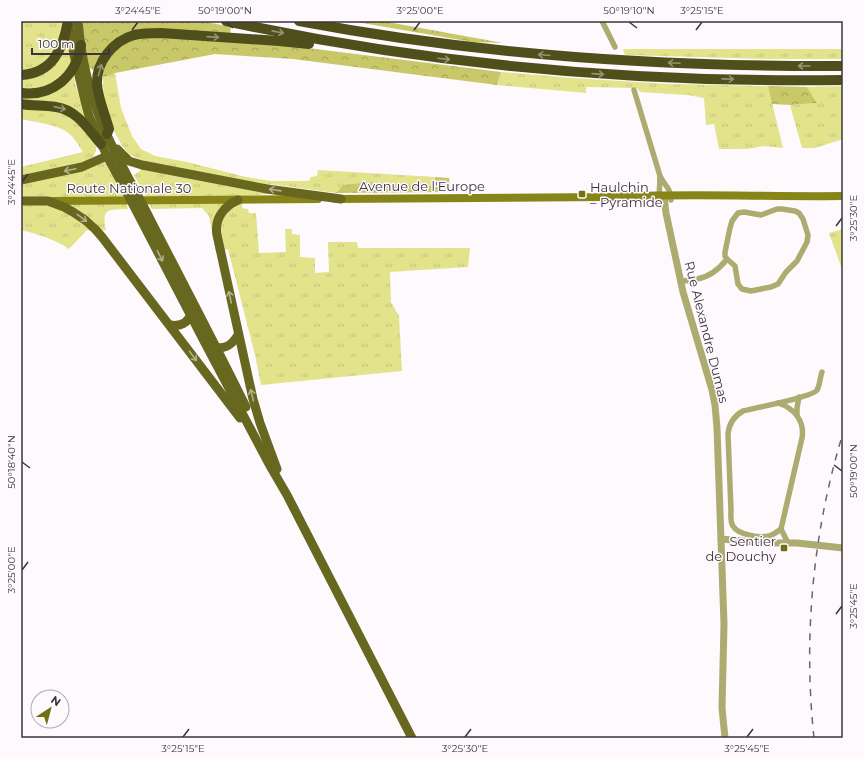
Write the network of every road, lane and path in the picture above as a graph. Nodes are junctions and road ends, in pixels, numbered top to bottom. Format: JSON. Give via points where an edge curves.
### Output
{"nodes":[{"id":1,"x":68,"y":21,"type":"edge"},
{"id":2,"x":78,"y":21,"type":"edge"},
{"id":3,"x":226,"y":21,"type":"edge"},
{"id":4,"x":299,"y":21,"type":"edge"},
{"id":5,"x":330,"y":21,"type":"edge"},
{"id":6,"x":602,"y":21,"type":"edge"},
{"id":7,"x":408,"y":39,"type":"junction"},
{"id":8,"x":81,"y":45,"type":"junction"},
{"id":9,"x":615,"y":47,"type":"dead end"},
{"id":10,"x":405,"y":54,"type":"junction"},
{"id":11,"x":76,"y":64,"type":"junction"},
{"id":12,"x":843,"y":66,"type":"edge"},
{"id":13,"x":21,"y":76,"type":"edge"},
{"id":14,"x":843,"y":80,"type":"edge"},
{"id":15,"x":634,"y":90,"type":"dead end"},
{"id":16,"x":21,"y":93,"type":"edge"},
{"id":17,"x":21,"y":104,"type":"edge"},
{"id":18,"x":106,"y":141,"type":"junction"},
{"id":19,"x":107,"y":156,"type":"junction"},
{"id":20,"x":120,"y":162,"type":"junction"},
{"id":21,"x":142,"y":165,"type":"junction"},
{"id":22,"x":126,"y":173,"type":"junction"},
{"id":23,"x":660,"y":176,"type":"junction"},
{"id":24,"x":21,"y":180,"type":"edge"},
{"id":25,"x":129,"y":187,"type":"junction"},
{"id":26,"x":843,"y":196,"type":"edge"},
{"id":27,"x":665,"y":198,"type":"junction"},
{"id":28,"x":341,"y":199,"type":"junction"},
{"id":29,"x":238,"y":200,"type":"junction"},
{"id":30,"x":21,"y":201,"type":"edge"},
{"id":31,"x":48,"y":201,"type":"junction"},
{"id":32,"x":146,"y":220,"type":"junction"},
{"id":33,"x":727,"y":259,"type":"junction"},
{"id":34,"x":681,"y":281,"type":"junction"},
{"id":35,"x":190,"y":297,"type":"junction"},
{"id":36,"x":191,"y":317,"type":"junction"},
{"id":37,"x":170,"y":325,"type":"junction"},
{"id":38,"x":238,"y":335,"type":"junction"},
{"id":39,"x":205,"y":343,"type":"junction"},
{"id":40,"x":217,"y":348,"type":"junction"},
{"id":41,"x":822,"y":372,"type":"dead end"},
{"id":42,"x":799,"y":397,"type":"junction"},
{"id":43,"x":778,"y":403,"type":"junction"},
{"id":44,"x":798,"y":415,"type":"junction"},
{"id":45,"x":717,"y":424,"type":"junction"},
{"id":46,"x":730,"y":424,"type":"junction"},
{"id":47,"x":264,"y":454,"type":"junction"},
{"id":48,"x":278,"y":472,"type":"junction"},
{"id":49,"x":287,"y":495,"type":"junction"},
{"id":50,"x":781,"y":529,"type":"junction"},
{"id":51,"x":721,"y":539,"type":"junction"},
{"id":52,"x":788,"y":543,"type":"junction"},
{"id":53,"x":843,"y":548,"type":"edge"},
{"id":54,"x":412,"y":738,"type":"edge"},
{"id":55,"x":725,"y":738,"type":"edge"}],
"edges":[{"from":1,"to":11,"type":"main road"},
{"from":1,"to":13,"type":"highway","via":[[63,44],[56,57],[40,70]]},
{"from":2,"to":8,"type":"main road"},
{"from":3,"to":10,"type":"highway","one_way":true},
{"from":4,"to":7,"type":"highway"},
{"from":5,"to":7,"type":"highway"},
{"from":6,"to":9,"type":"street"},
{"from":12,"to":7,"type":"highway","one_way":true,"via":[[727,65],[622,60],[505,51]]},
{"from":8,"to":11,"type":"highway"},
{"from":8,"to":18,"type":"main road"},
{"from":10,"to":14,"type":"highway","one_way":true,"via":[[517,67],[624,75]]},
{"from":18,"to":10,"type":"highway","one_way":true,"via":[[109,129],[97,79],[105,57],[112,48],[133,35],[161,33],[279,41]]},
{"from":11,"to":16,"type":"highway","via":[[64,80],[54,87],[41,92]]},
{"from":11,"to":18,"type":"main road","via":[[86,106]]},
{"from":15,"to":23,"type":"street"},
{"from":17,"to":18,"type":"highway","one_way":true,"via":[[67,110]]},
{"from":18,"to":19,"type":"main road"},
{"from":18,"to":20,"type":"main road"},
{"from":18,"to":21,"type":"main road","via":[[130,161]]},
{"from":19,"to":20,"type":"main road"},
{"from":19,"to":24,"type":"main road","one_way":true,"via":[[82,167]]},
{"from":19,"to":25,"type":"main road"},
{"from":20,"to":22,"type":"main road"},
{"from":21,"to":22,"type":"main road","via":[[132,167]]},
{"from":28,"to":21,"type":"main road","one_way":true,"via":[[267,189]]},
{"from":22,"to":25,"type":"main road"},
{"from":23,"to":27,"type":"street"},
{"from":23,"to":27,"type":"street","via":[[670,190]]},
{"from":25,"to":32,"type":"main road"},
{"from":26,"to":27,"type":"main road","name":"Avenue de l'Europe","via":[[739,200]]},
{"from":27,"to":28,"type":"main road","name":"Avenue de l'Europe"},
{"from":27,"to":34,"type":"street","name":"Rue Alexandre Dumas"},
{"from":28,"to":29,"type":"main road","name":"Avenue de l'Europe"},
{"from":29,"to":31,"type":"main road","name":"Route Nationale 30"},
{"from":38,"to":29,"type":"main road","one_way":true,"via":[[216,231],[220,214]]},
{"from":30,"to":31,"type":"main road","name":"Route Nationale 30"},
{"from":31,"to":37,"type":"main road","one_way":true,"via":[[73,212],[95,229]]},
{"from":32,"to":35,"type":"main road"},
{"from":32,"to":36,"type":"main road","one_way":true},
{"from":33,"to":33,"type":"street","via":[[725,252],[730,228],[738,213],[761,215],[784,209],[801,215],[808,235],[807,242],[797,261],[774,286],[750,291],[742,289],[738,284],[735,266]]},
{"from":33,"to":34,"type":"street","via":[[702,278]]},
{"from":34,"to":45,"type":"street","name":"Rue Alexandre Dumas","via":[[712,390]]},
{"from":35,"to":36,"type":"main road","via":[[193,308]]},
{"from":35,"to":40,"type":"main road"},
{"from":36,"to":37,"type":"main road","via":[[182,325]]},
{"from":36,"to":39,"type":"main road"},
{"from":37,"to":47,"type":"main road","one_way":true},
{"from":38,"to":40,"type":"main road","via":[[229,345]]},
{"from":48,"to":38,"type":"main road","one_way":true,"via":[[256,412]]},
{"from":39,"to":40,"type":"main road"},
{"from":39,"to":47,"type":"main road"},
{"from":40,"to":48,"type":"main road"},
{"from":41,"to":42,"type":"street","via":[[816,391]]},
{"from":42,"to":43,"type":"street"},
{"from":42,"to":44,"type":"street"},
{"from":43,"to":44,"type":"street"},
{"from":43,"to":46,"type":"street","via":[[748,409],[736,416]]},
{"from":44,"to":50,"type":"street","via":[[803,435]]},
{"from":45,"to":46,"type":"street"},
{"from":45,"to":51,"type":"street","name":"Rue Alexandre Dumas"},
{"from":46,"to":50,"type":"street","via":[[728,434],[732,524],[738,531],[751,535],[770,536]]},
{"from":47,"to":49,"type":"main road"},
{"from":48,"to":49,"type":"main road"},
{"from":49,"to":54,"type":"main road"},
{"from":50,"to":52,"type":"street"},
{"from":51,"to":52,"type":"street"},
{"from":51,"to":55,"type":"street","name":"Rue Alexandre Dumas","via":[[724,624],[722,708]]},
{"from":52,"to":53,"type":"street"}]}
